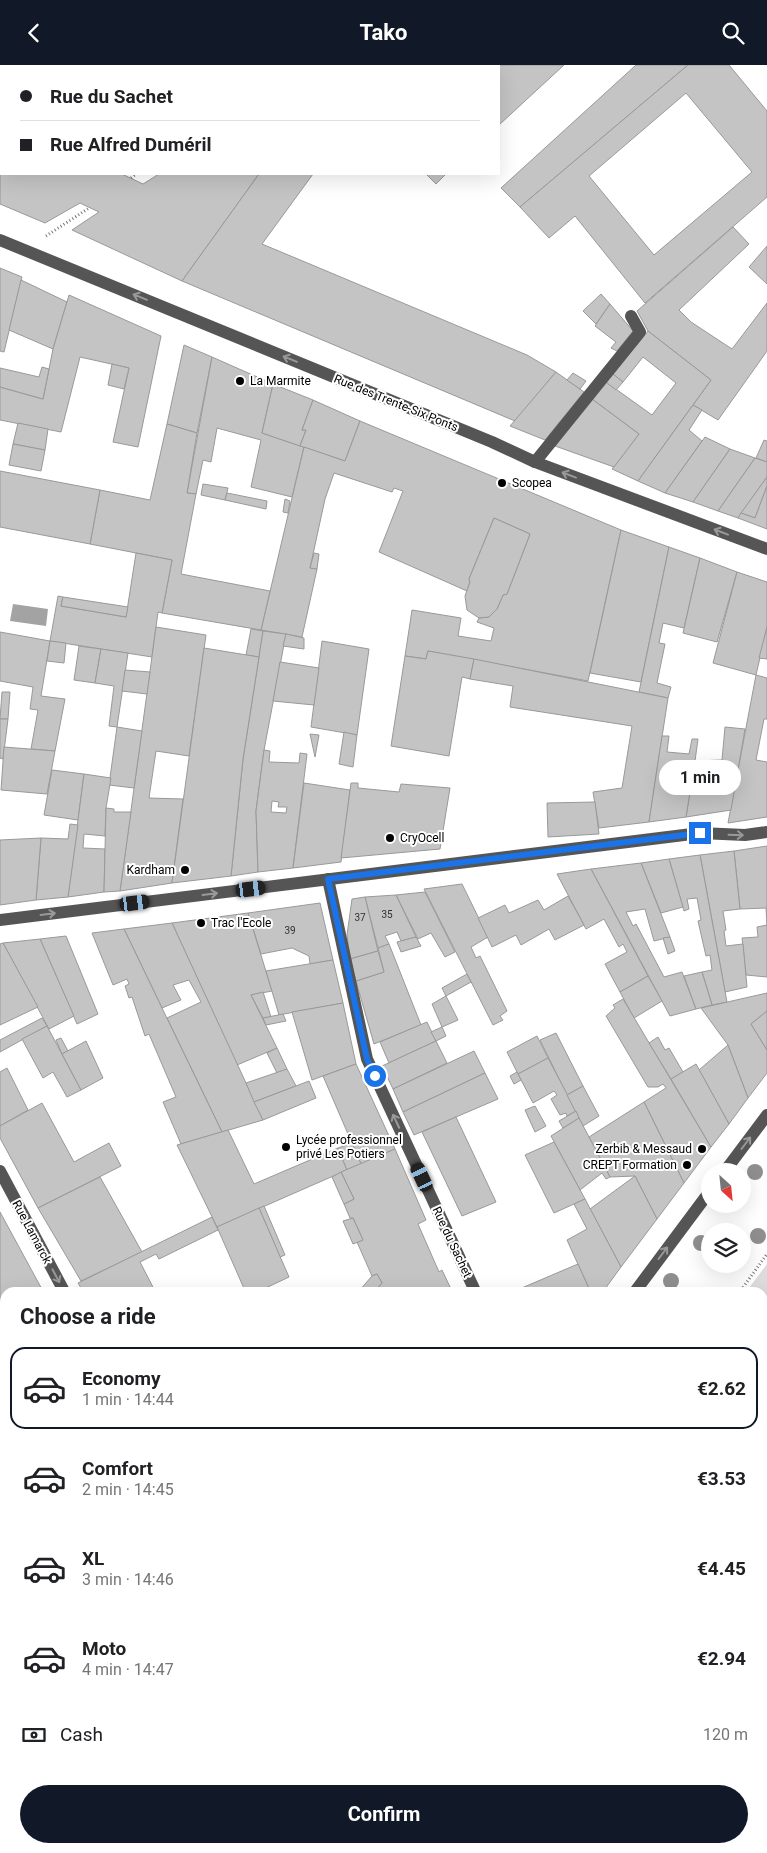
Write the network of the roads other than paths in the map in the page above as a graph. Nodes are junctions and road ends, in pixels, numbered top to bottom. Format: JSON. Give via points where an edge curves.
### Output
{"nodes":[{"id":1,"x":0,"y":241,"type":"edge"},
{"id":2,"x":630,"y":316,"type":"dead end"},
{"id":3,"x":535,"y":462,"type":"junction"},
{"id":4,"x":767,"y":549,"type":"edge"},
{"id":5,"x":767,"y":832,"type":"edge"},
{"id":6,"x":328,"y":879,"type":"junction"},
{"id":7,"x":0,"y":920,"type":"edge"},
{"id":8,"x":767,"y":1115,"type":"edge"},
{"id":9,"x":730,"y":1163,"type":"edge"},
{"id":10,"x":0,"y":1171,"type":"edge"},
{"id":11,"x":701,"y":1203,"type":"edge"},
{"id":12,"x":62,"y":1287,"type":"edge"},
{"id":13,"x":473,"y":1287,"type":"edge"},
{"id":14,"x":638,"y":1287,"type":"edge"}],
"edges":[{"from":3,"to":1,"type":"street","name":"Rue des Trente-Six Ponts","one_way":true},
{"from":2,"to":3,"type":"street","via":[[640,332]]},
{"from":4,"to":3,"type":"street","name":"Rue des Trente-Six Ponts","one_way":true},
{"from":6,"to":5,"type":"street","one_way":true,"via":[[700,833],[745,835]]},
{"from":7,"to":6,"type":"street","one_way":true},
{"from":13,"to":6,"type":"street","name":"Rue du Sachet","one_way":true,"via":[[367,1059]]},
{"from":9,"to":8,"type":"street","one_way":true},
{"from":10,"to":12,"type":"street","name":"Rue Lamarck","one_way":true},
{"from":14,"to":11,"type":"street","one_way":true}]}
